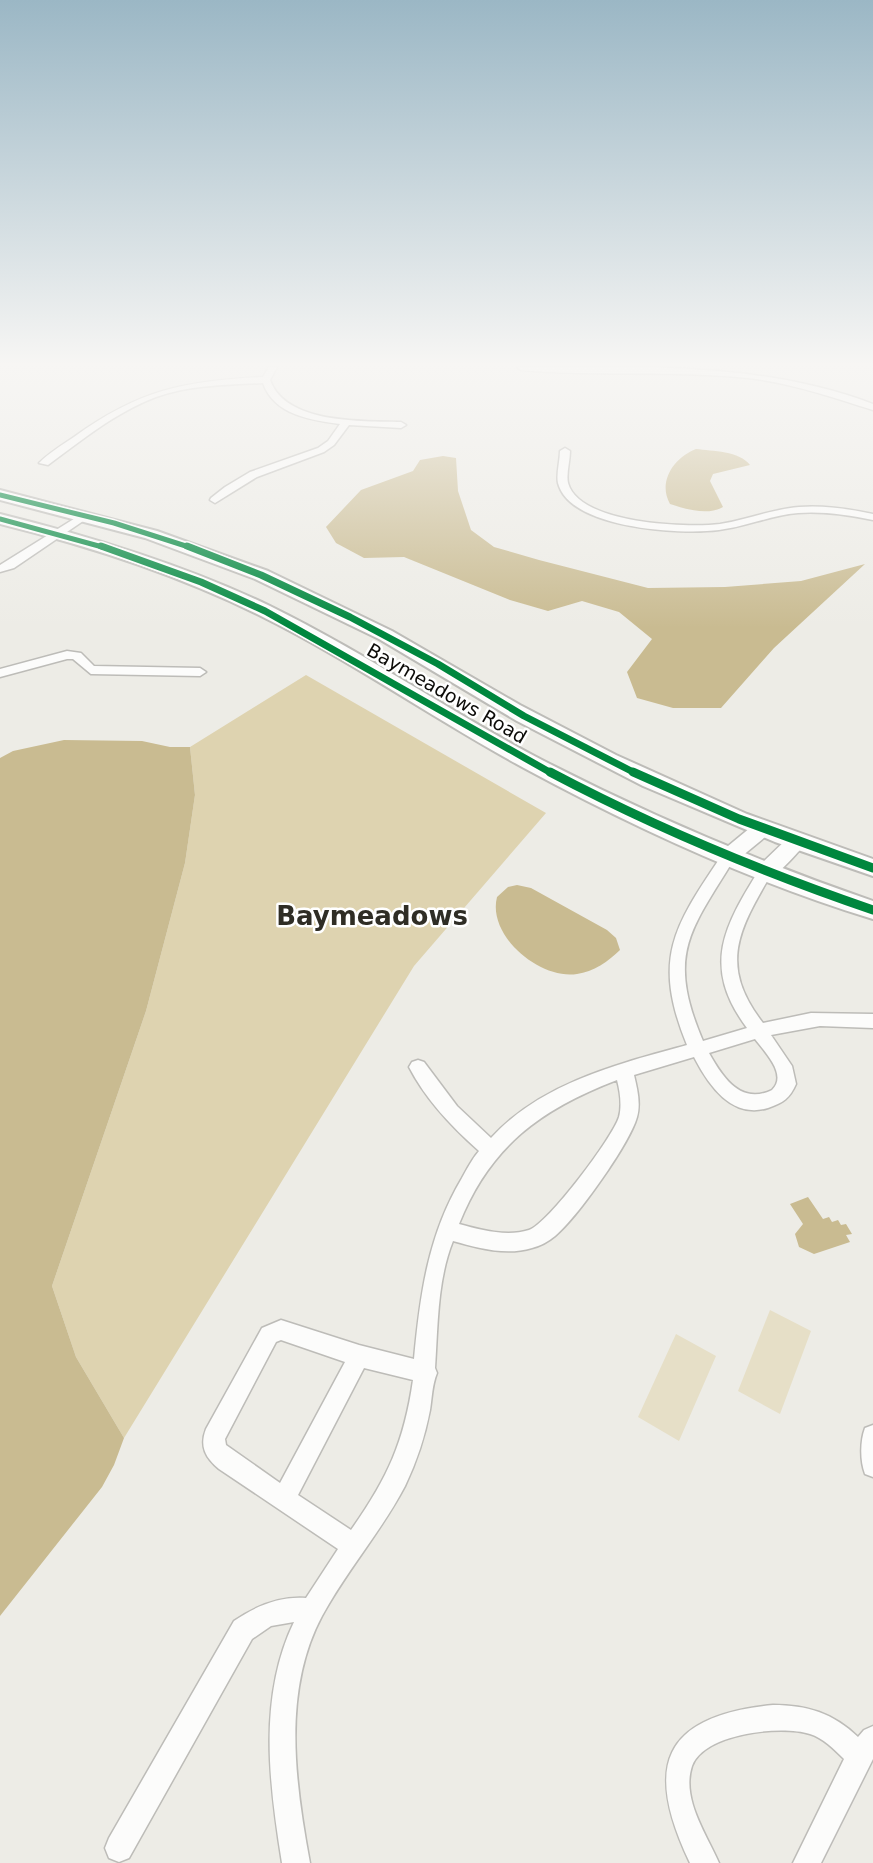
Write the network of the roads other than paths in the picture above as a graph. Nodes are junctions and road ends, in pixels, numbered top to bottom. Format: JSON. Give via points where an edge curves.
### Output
{"nodes":[{"id":1,"x":57,"y":454,"type":"edge"},
{"id":2,"x":309,"y":454,"type":"edge"},
{"id":3,"x":565,"y":454,"type":"edge"},
{"id":4,"x":44,"y":463,"type":"dead end"},
{"id":5,"x":0,"y":495,"type":"edge"},
{"id":6,"x":215,"y":500,"type":"dead end"},
{"id":7,"x":85,"y":515,"type":"junction"},
{"id":8,"x":873,"y":517,"type":"edge"},
{"id":9,"x":0,"y":519,"type":"edge"},
{"id":10,"x":57,"y":535,"type":"junction"},
{"id":11,"x":0,"y":569,"type":"edge"},
{"id":12,"x":200,"y":672,"type":"dead end"},
{"id":13,"x":0,"y":673,"type":"edge"},
{"id":14,"x":763,"y":828,"type":"junction"},
{"id":15,"x":797,"y":841,"type":"junction"},
{"id":16,"x":729,"y":856,"type":"junction"},
{"id":17,"x":873,"y":868,"type":"edge"},
{"id":18,"x":766,"y":871,"type":"junction"},
{"id":19,"x":873,"y":910,"type":"edge"},
{"id":20,"x":873,"y":1021,"type":"edge"},
{"id":21,"x":761,"y":1032,"type":"junction"},
{"id":22,"x":697,"y":1049,"type":"junction"},
{"id":23,"x":418,"y":1067,"type":"dead end"},
{"id":24,"x":624,"y":1070,"type":"junction"},
{"id":25,"x":490,"y":1149,"type":"junction"},
{"id":26,"x":447,"y":1230,"type":"junction"},
{"id":27,"x":359,"y":1356,"type":"junction"},
{"id":28,"x":426,"y":1373,"type":"junction"},
{"id":29,"x":873,"y":1436,"type":"edge"},
{"id":30,"x":873,"y":1466,"type":"edge"},
{"id":31,"x":283,"y":1500,"type":"junction"},
{"id":32,"x":355,"y":1547,"type":"junction"},
{"id":33,"x":312,"y":1609,"type":"junction"},
{"id":34,"x":866,"y":1747,"type":"edge"},
{"id":35,"x":119,"y":1848,"type":"dead end"},
{"id":36,"x":296,"y":1863,"type":"edge"},
{"id":37,"x":705,"y":1863,"type":"edge"},
{"id":38,"x":807,"y":1863,"type":"edge"}],
"edges":[{"from":1,"to":4,"type":"street"},
{"from":2,"to":6,"type":"street","via":[[248,474]]},
{"from":3,"to":8,"type":"street","via":[[563,484],[572,498],[596,512],[634,523],[705,528],[811,509]]},
{"from":5,"to":7,"type":"main road","name":"Baymeadows Road"},
{"from":7,"to":10,"type":"street"},
{"from":7,"to":14,"type":"main road","name":"Baymeadows Road","via":[[164,538],[296,590],[437,663],[523,716],[639,774]]},
{"from":9,"to":10,"type":"main road","name":"Baymeadows Road"},
{"from":10,"to":11,"type":"street"},
{"from":10,"to":16,"type":"main road","name":"Baymeadows Road","via":[[135,557],[264,610],[600,799]]},
{"from":12,"to":13,"type":"street","via":[[101,672],[67,655]]},
{"from":14,"to":15,"type":"main road","name":"Baymeadows Road"},
{"from":14,"to":16,"type":"main road"},
{"from":15,"to":17,"type":"main road","name":"Baymeadows Road"},
{"from":15,"to":18,"type":"main road"},
{"from":16,"to":18,"type":"main road","name":"Baymeadows Road"},
{"from":16,"to":22,"type":"street","via":[[687,923],[680,943],[678,988]]},
{"from":18,"to":19,"type":"main road","name":"Baymeadows Road"},
{"from":18,"to":21,"type":"street","via":[[735,926],[727,961],[736,998]]},
{"from":20,"to":21,"type":"street","via":[[801,1021]]},
{"from":21,"to":22,"type":"street"},
{"from":21,"to":22,"type":"street","via":[[788,1078],[783,1093],[768,1102],[751,1103],[731,1096]]},
{"from":22,"to":24,"type":"street"},
{"from":23,"to":25,"type":"street","via":[[443,1104]]},
{"from":24,"to":25,"type":"street","via":[[554,1097]]},
{"from":24,"to":26,"type":"street","via":[[627,1121],[551,1227],[534,1238],[509,1243]]},
{"from":25,"to":26,"type":"street","via":[[462,1191]]},
{"from":26,"to":28,"type":"street","via":[[434,1275]]},
{"from":27,"to":28,"type":"street"},
{"from":27,"to":31,"type":"street"},
{"from":27,"to":31,"type":"street","via":[[295,1334],[281,1331],[269,1335],[226,1414],[214,1437],[215,1451]]},
{"from":28,"to":32,"type":"street","via":[[407,1457]]},
{"from":29,"to":30,"type":"street"},
{"from":31,"to":32,"type":"street"},
{"from":32,"to":33,"type":"street"},
{"from":33,"to":35,"type":"street","via":[[274,1612],[243,1630]]},
{"from":33,"to":36,"type":"street","via":[[286,1688],[284,1774]]},
{"from":34,"to":37,"type":"street","via":[[807,1720],[785,1718],[723,1727],[694,1741],[678,1768],[688,1826]]},
{"from":34,"to":38,"type":"street"}]}
